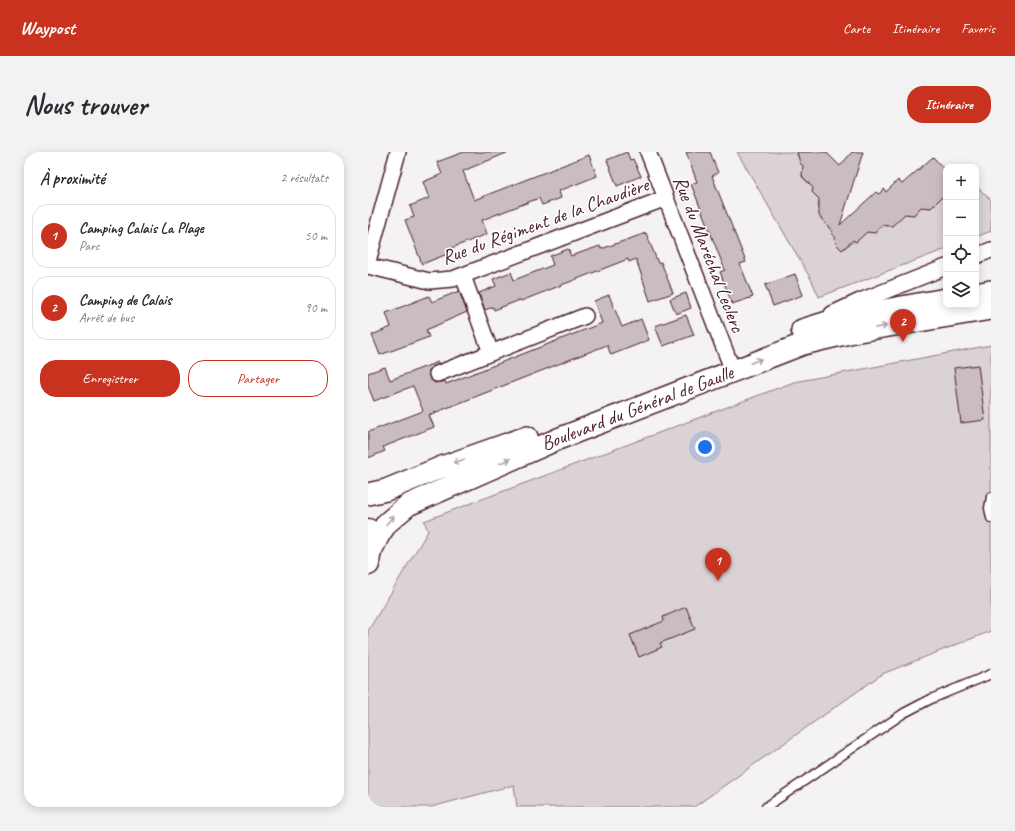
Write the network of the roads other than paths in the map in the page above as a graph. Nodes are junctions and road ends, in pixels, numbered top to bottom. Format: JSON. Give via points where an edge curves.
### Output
{"nodes":[{"id":1,"x":398,"y":152,"type":"edge"},
{"id":2,"x":648,"y":152,"type":"edge"},
{"id":3,"x":666,"y":198,"type":"junction"},
{"id":4,"x":991,"y":250,"type":"edge"},
{"id":5,"x":979,"y":255,"type":"edge"},
{"id":6,"x":368,"y":261,"type":"edge"},
{"id":7,"x":368,"y":266,"type":"edge"},
{"id":8,"x":943,"y":268,"type":"edge"},
{"id":9,"x":927,"y":274,"type":"junction"},
{"id":10,"x":463,"y":276,"type":"junction"},
{"id":11,"x":991,"y":291,"type":"edge"},
{"id":12,"x":979,"y":293,"type":"edge"},
{"id":13,"x":943,"y":301,"type":"edge"},
{"id":14,"x":991,"y":309,"type":"edge"},
{"id":15,"x":927,"y":311,"type":"junction"},
{"id":16,"x":585,"y":316,"type":"dead end"},
{"id":17,"x":808,"y":328,"type":"junction"},
{"id":18,"x":491,"y":353,"type":"junction"},
{"id":19,"x":730,"y":364,"type":"junction"},
{"id":20,"x":437,"y":374,"type":"dead end"},
{"id":21,"x":368,"y":494,"type":"edge"},
{"id":22,"x":991,"y":497,"type":"edge"},
{"id":23,"x":991,"y":518,"type":"edge"},
{"id":24,"x":368,"y":530,"type":"edge"},
{"id":25,"x":369,"y":559,"type":"edge"},
{"id":26,"x":991,"y":674,"type":"edge"},
{"id":27,"x":766,"y":807,"type":"edge"}],
"edges":[{"from":1,"to":6,"type":"street"},
{"from":2,"to":3,"type":"street","name":"Rue du Maréchal Leclerc"},
{"from":3,"to":10,"type":"street","name":"Rue du Régiment de la Chaudière"},
{"from":3,"to":19,"type":"street","name":"Rue du Maréchal Leclerc"},
{"from":4,"to":5,"type":"street"},
{"from":7,"to":10,"type":"street","name":"Rue du Régiment de la Chaudière","via":[[429,281],[444,281]]},
{"from":8,"to":9,"type":"street","name":"Boulevard du Général de Gaulle"},
{"from":9,"to":15,"type":"street","via":[[920,286]]},
{"from":9,"to":17,"type":"street","name":"Boulevard du Général de Gaulle","via":[[860,301]]},
{"from":10,"to":18,"type":"street"},
{"from":11,"to":12,"type":"street"},
{"from":13,"to":15,"type":"street","name":"Boulevard du Général de Gaulle"},
{"from":14,"to":15,"type":"street","name":"Boulevard du Général de Gaulle"},
{"from":15,"to":17,"type":"street","name":"Boulevard du Général de Gaulle","via":[[856,315]]},
{"from":19,"to":15,"type":"street","name":"Boulevard du Général de Gaulle","one_way":true},
{"from":16,"to":18,"type":"street"},
{"from":17,"to":19,"type":"street","name":"Boulevard du Général de Gaulle"},
{"from":18,"to":20,"type":"street"},
{"from":19,"to":21,"type":"street","name":"Boulevard du Général de Gaulle","one_way":true,"via":[[454,462],[386,490]]},
{"from":25,"to":19,"type":"street","name":"Boulevard du Général de Gaulle","one_way":true,"via":[[387,523],[414,501]]},
{"from":22,"to":23,"type":"lane"},
{"from":24,"to":25,"type":"main road"},
{"from":26,"to":27,"type":"lane","via":[[904,713]]}]}
